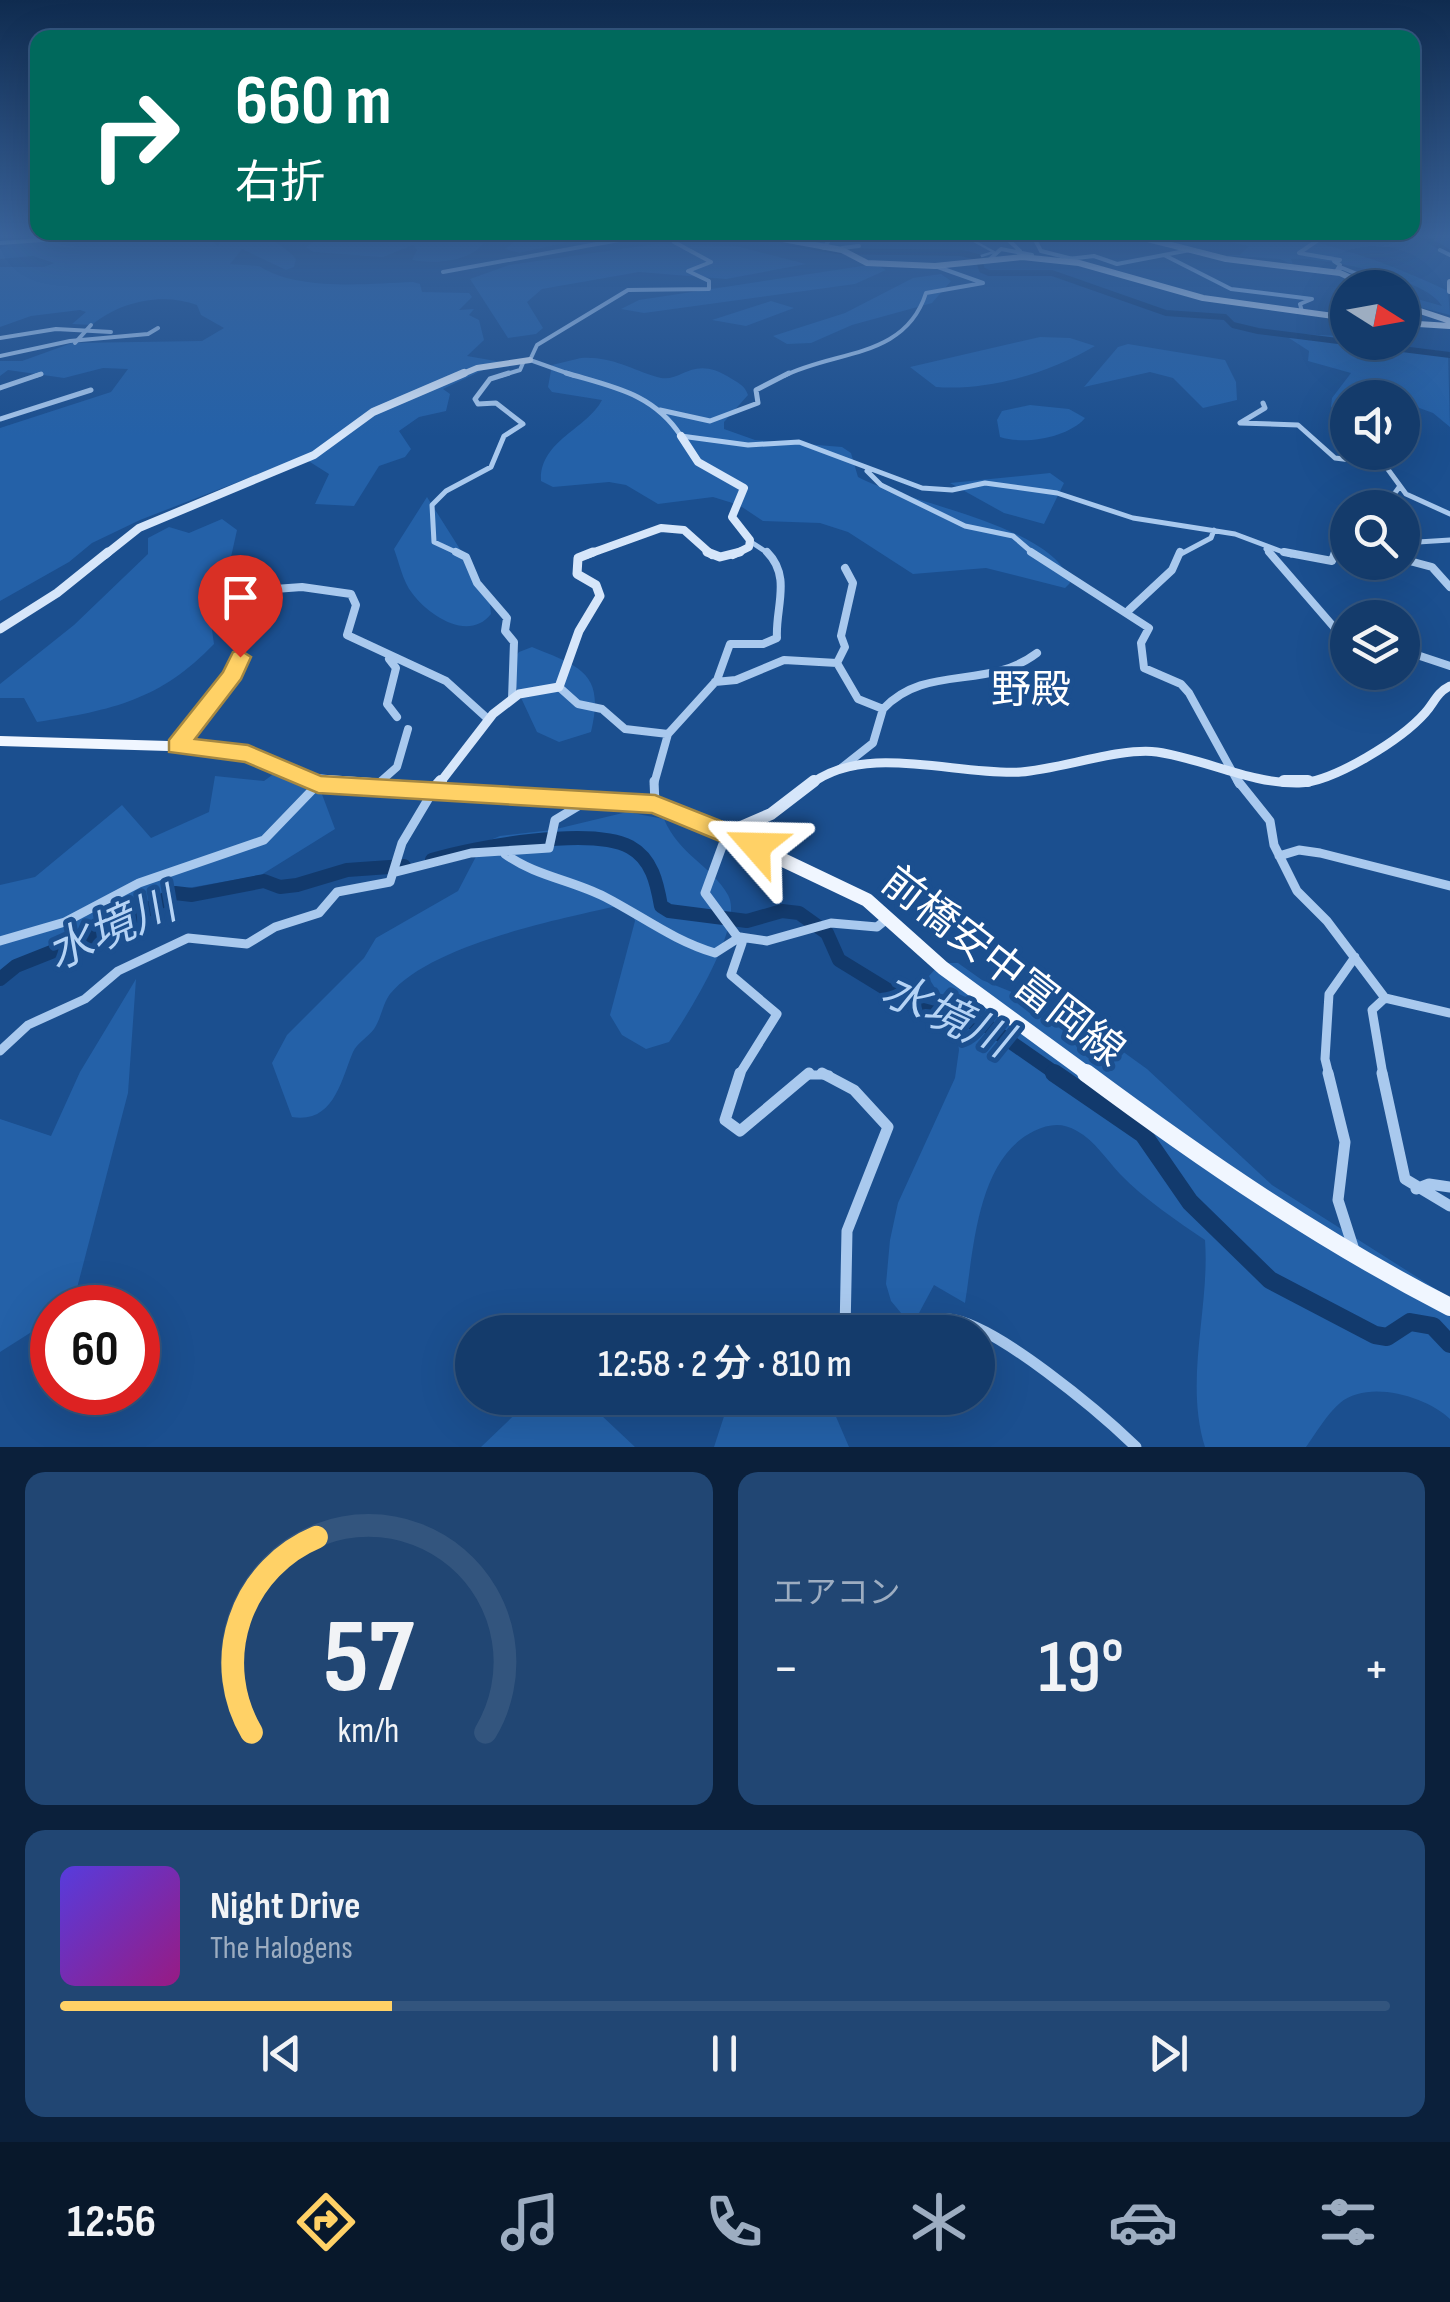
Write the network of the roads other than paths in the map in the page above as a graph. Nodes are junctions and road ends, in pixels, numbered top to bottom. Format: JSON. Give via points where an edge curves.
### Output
{"nodes":[{"id":1,"x":609,"y":302,"type":"edge"},
{"id":2,"x":923,"y":302,"type":"edge"},
{"id":3,"x":1228,"y":302,"type":"edge"},
{"id":4,"x":1306,"y":302,"type":"edge"},
{"id":5,"x":1302,"y":312,"type":"junction"},
{"id":6,"x":1420,"y":313,"type":"edge"},
{"id":7,"x":1330,"y":316,"type":"edge"},
{"id":8,"x":1420,"y":323,"type":"edge"},
{"id":9,"x":1450,"y":324,"type":"edge"},
{"id":10,"x":92,"y":325,"type":"dead end"},
{"id":11,"x":158,"y":328,"type":"dead end"},
{"id":12,"x":136,"y":335,"type":"junction"},
{"id":13,"x":0,"y":338,"type":"edge"},
{"id":14,"x":75,"y":343,"type":"dead end"},
{"id":15,"x":0,"y":356,"type":"edge"},
{"id":16,"x":527,"y":361,"type":"junction"},
{"id":17,"x":41,"y":374,"type":"dead end"},
{"id":18,"x":0,"y":388,"type":"edge"},
{"id":19,"x":91,"y":390,"type":"dead end"},
{"id":20,"x":1263,"y":403,"type":"dead end"},
{"id":21,"x":660,"y":410,"type":"junction"},
{"id":22,"x":0,"y":418,"type":"edge"},
{"id":23,"x":681,"y":436,"type":"junction"},
{"id":24,"x":867,"y":471,"type":"junction"},
{"id":25,"x":1400,"y":486,"type":"junction"},
{"id":26,"x":1397,"y":490,"type":"edge"},
{"id":27,"x":1450,"y":514,"type":"edge"},
{"id":28,"x":1214,"y":530,"type":"junction"},
{"id":29,"x":1450,"y":540,"type":"edge"},
{"id":30,"x":751,"y":542,"type":"junction"},
{"id":31,"x":1420,"y":542,"type":"edge"},
{"id":32,"x":1264,"y":547,"type":"junction"},
{"id":33,"x":1330,"y":562,"type":"edge"},
{"id":34,"x":1420,"y":564,"type":"edge"},
{"id":35,"x":844,"y":568,"type":"dead end"},
{"id":36,"x":215,"y":586,"type":"dead end"},
{"id":37,"x":1450,"y":586,"type":"edge"},
{"id":38,"x":248,"y":591,"type":"junction"},
{"id":39,"x":1129,"y":610,"type":"junction"},
{"id":40,"x":1330,"y":624,"type":"edge"},
{"id":41,"x":0,"y":629,"type":"edge"},
{"id":42,"x":384,"y":653,"type":"junction"},
{"id":43,"x":1037,"y":653,"type":"dead end"},
{"id":44,"x":1420,"y":656,"type":"edge"},
{"id":45,"x":837,"y":663,"type":"junction"},
{"id":46,"x":1450,"y":666,"type":"edge"},
{"id":47,"x":716,"y":682,"type":"junction"},
{"id":48,"x":1450,"y":686,"type":"edge"},
{"id":49,"x":558,"y":687,"type":"junction"},
{"id":50,"x":512,"y":699,"type":"junction"},
{"id":51,"x":883,"y":710,"type":"junction"},
{"id":52,"x":397,"y":716,"type":"dead end"},
{"id":53,"x":488,"y":719,"type":"junction"},
{"id":54,"x":408,"y":729,"type":"dead end"},
{"id":55,"x":668,"y":734,"type":"junction"},
{"id":56,"x":0,"y":741,"type":"edge"},
{"id":57,"x":178,"y":746,"type":"junction"},
{"id":58,"x":840,"y":769,"type":"junction"},
{"id":59,"x":1234,"y":771,"type":"junction"},
{"id":60,"x":318,"y":784,"type":"junction"},
{"id":61,"x":372,"y":787,"type":"junction"},
{"id":62,"x":434,"y":789,"type":"junction"},
{"id":63,"x":588,"y":800,"type":"junction"},
{"id":64,"x":655,"y":804,"type":"junction"},
{"id":65,"x":727,"y":832,"type":"junction"},
{"id":66,"x":505,"y":854,"type":"junction"},
{"id":67,"x":1279,"y":856,"type":"junction"},
{"id":68,"x":396,"y":872,"type":"junction"},
{"id":69,"x":1450,"y":886,"type":"edge"},
{"id":70,"x":888,"y":918,"type":"junction"},
{"id":71,"x":740,"y":937,"type":"junction"},
{"id":72,"x":0,"y":941,"type":"edge"},
{"id":73,"x":1355,"y":958,"type":"junction"},
{"id":74,"x":1384,"y":998,"type":"junction"},
{"id":75,"x":1450,"y":1013,"type":"edge"},
{"id":76,"x":0,"y":1050,"type":"edge"},
{"id":77,"x":1450,"y":1187,"type":"edge"},
{"id":78,"x":1416,"y":1190,"type":"junction"},
{"id":79,"x":1450,"y":1206,"type":"edge"},
{"id":80,"x":1356,"y":1259,"type":"junction"},
{"id":81,"x":1450,"y":1306,"type":"edge"},
{"id":82,"x":845,"y":1315,"type":"edge"},
{"id":83,"x":995,"y":1341,"type":"edge"},
{"id":84,"x":1136,"y":1447,"type":"edge"}],
"edges":[{"from":1,"to":16,"type":"street","via":[[537,345]]},
{"from":2,"to":21,"type":"street","via":[[890,342],[774,379],[756,390],[758,403],[720,419]]},
{"from":3,"to":5,"type":"street"},
{"from":4,"to":5,"type":"street"},
{"from":5,"to":7,"type":"street"},
{"from":6,"to":9,"type":"street"},
{"from":8,"to":9,"type":"street"},
{"from":10,"to":14,"type":"street","bridge":true},
{"from":11,"to":12,"type":"street"},
{"from":12,"to":13,"type":"street","via":[[56,329]]},
{"from":12,"to":15,"type":"street"},
{"from":16,"to":21,"type":"street","via":[[612,383]]},
{"from":16,"to":41,"type":"street","via":[[477,368],[362,416],[314,455],[139,528]]},
{"from":16,"to":50,"type":"street","via":[[487,381],[475,399],[496,402],[523,424],[504,436],[487,472],[443,491],[432,505],[434,542],[466,557],[477,583],[507,618],[505,631],[514,642]]},
{"from":17,"to":18,"type":"street"},
{"from":19,"to":22,"type":"street"},
{"from":20,"to":25,"type":"street","via":[[1240,423],[1298,425],[1314,448],[1349,464],[1384,464]]},
{"from":21,"to":23,"type":"street"},
{"from":23,"to":24,"type":"street","via":[[748,445],[799,442]]},
{"from":23,"to":30,"type":"street","via":[[698,462],[744,488],[732,518]]},
{"from":24,"to":28,"type":"street","via":[[922,488],[986,484],[1057,493],[1133,518]]},
{"from":24,"to":39,"type":"street","via":[[964,526],[1012,536]]},
{"from":25,"to":26,"type":"street"},
{"from":25,"to":27,"type":"street"},
{"from":28,"to":32,"type":"street"},
{"from":28,"to":39,"type":"street","via":[[1181,550],[1172,570]]},
{"from":29,"to":31,"type":"street"},
{"from":30,"to":47,"type":"street","via":[[782,571],[783,596],[774,620],[779,632],[772,642],[730,644]]},
{"from":30,"to":49,"type":"street","via":[[741,553],[706,554],[684,530],[668,527],[581,556],[574,564],[577,574],[596,585],[600,596]]},
{"from":32,"to":33,"type":"street"},
{"from":32,"to":40,"type":"street"},
{"from":34,"to":37,"type":"street"},
{"from":35,"to":45,"type":"street","via":[[852,594]]},
{"from":36,"to":38,"type":"street"},
{"from":38,"to":42,"type":"street","via":[[302,587],[351,594],[356,605],[347,635]]},
{"from":38,"to":57,"type":"street","via":[[238,663]]},
{"from":39,"to":59,"type":"street","via":[[1148,628],[1141,643],[1144,668],[1189,693]]},
{"from":42,"to":52,"type":"street","via":[[396,666],[386,704]]},
{"from":42,"to":53,"type":"street","via":[[446,681]]},
{"from":43,"to":51,"type":"street","via":[[1020,668],[984,680],[946,677],[902,688]]},
{"from":44,"to":46,"type":"street"},
{"from":45,"to":47,"type":"street","via":[[770,663],[735,684]]},
{"from":45,"to":51,"type":"street","via":[[858,699]]},
{"from":47,"to":55,"type":"street"},
{"from":48,"to":59,"type":"street","via":[[1424,714],[1342,772],[1300,783]]},
{"from":49,"to":50,"type":"street"},
{"from":49,"to":55,"type":"street","via":[[625,729]]},
{"from":50,"to":53,"type":"street"},
{"from":51,"to":58,"type":"street","via":[[873,743]]},
{"from":53,"to":62,"type":"street"},
{"from":54,"to":61,"type":"street","via":[[392,774]]},
{"from":55,"to":64,"type":"street","via":[[654,775]]},
{"from":56,"to":57,"type":"main road","name":"前橋安中富岡線"},
{"from":57,"to":60,"type":"main road","name":"前橋安中富岡線","via":[[248,754]]},
{"from":58,"to":59,"type":"street","via":[[912,763],[1020,772],[1154,750]]},
{"from":58,"to":65,"type":"street","via":[[811,780],[771,814]]},
{"from":59,"to":67,"type":"street","via":[[1270,821]]},
{"from":60,"to":61,"type":"main road","name":"前橋安中富岡線"},
{"from":60,"to":72,"type":"street","via":[[264,840],[139,883],[65,922]]},
{"from":61,"to":62,"type":"main road","name":"前橋安中富岡線"},
{"from":62,"to":63,"type":"main road","name":"前橋安中富岡線"},
{"from":62,"to":68,"type":"street","via":[[402,843]]},
{"from":63,"to":64,"type":"main road","name":"前橋安中富岡線"},
{"from":63,"to":66,"type":"street","via":[[555,820],[550,841]]},
{"from":64,"to":65,"type":"main road","name":"前橋安中富岡線"},
{"from":65,"to":70,"type":"main road","name":"前橋安中富岡線","via":[[844,887]]},
{"from":65,"to":71,"type":"street","via":[[704,893]]},
{"from":66,"to":68,"type":"street","via":[[471,853]]},
{"from":66,"to":71,"type":"street","via":[[702,950],[715,952]]},
{"from":67,"to":69,"type":"street","via":[[1320,853]]},
{"from":67,"to":73,"type":"street","via":[[1297,891]]},
{"from":68,"to":76,"type":"street","via":[[390,882],[337,892],[320,912],[247,944],[188,938],[28,1024]]},
{"from":70,"to":71,"type":"street","via":[[878,927],[830,923],[766,941]]},
{"from":70,"to":80,"type":"main road","name":"前橋安中富岡線","via":[[942,968],[1218,1170]]},
{"from":71,"to":82,"type":"street","via":[[731,975],[777,1014],[739,1074],[728,1126],[740,1131],[819,1071],[888,1127],[847,1231]]},
{"from":73,"to":74,"type":"street"},
{"from":73,"to":80,"type":"street","via":[[1329,994],[1325,1059],[1345,1142],[1338,1200]]},
{"from":74,"to":75,"type":"street"},
{"from":74,"to":78,"type":"street","via":[[1372,1010],[1372,1024],[1395,1145]]},
{"from":77,"to":78,"type":"street"},
{"from":78,"to":79,"type":"street"},
{"from":80,"to":81,"type":"main road","name":"前橋安中富岡線"},
{"from":83,"to":84,"type":"street","via":[[1080,1394]]}]}
